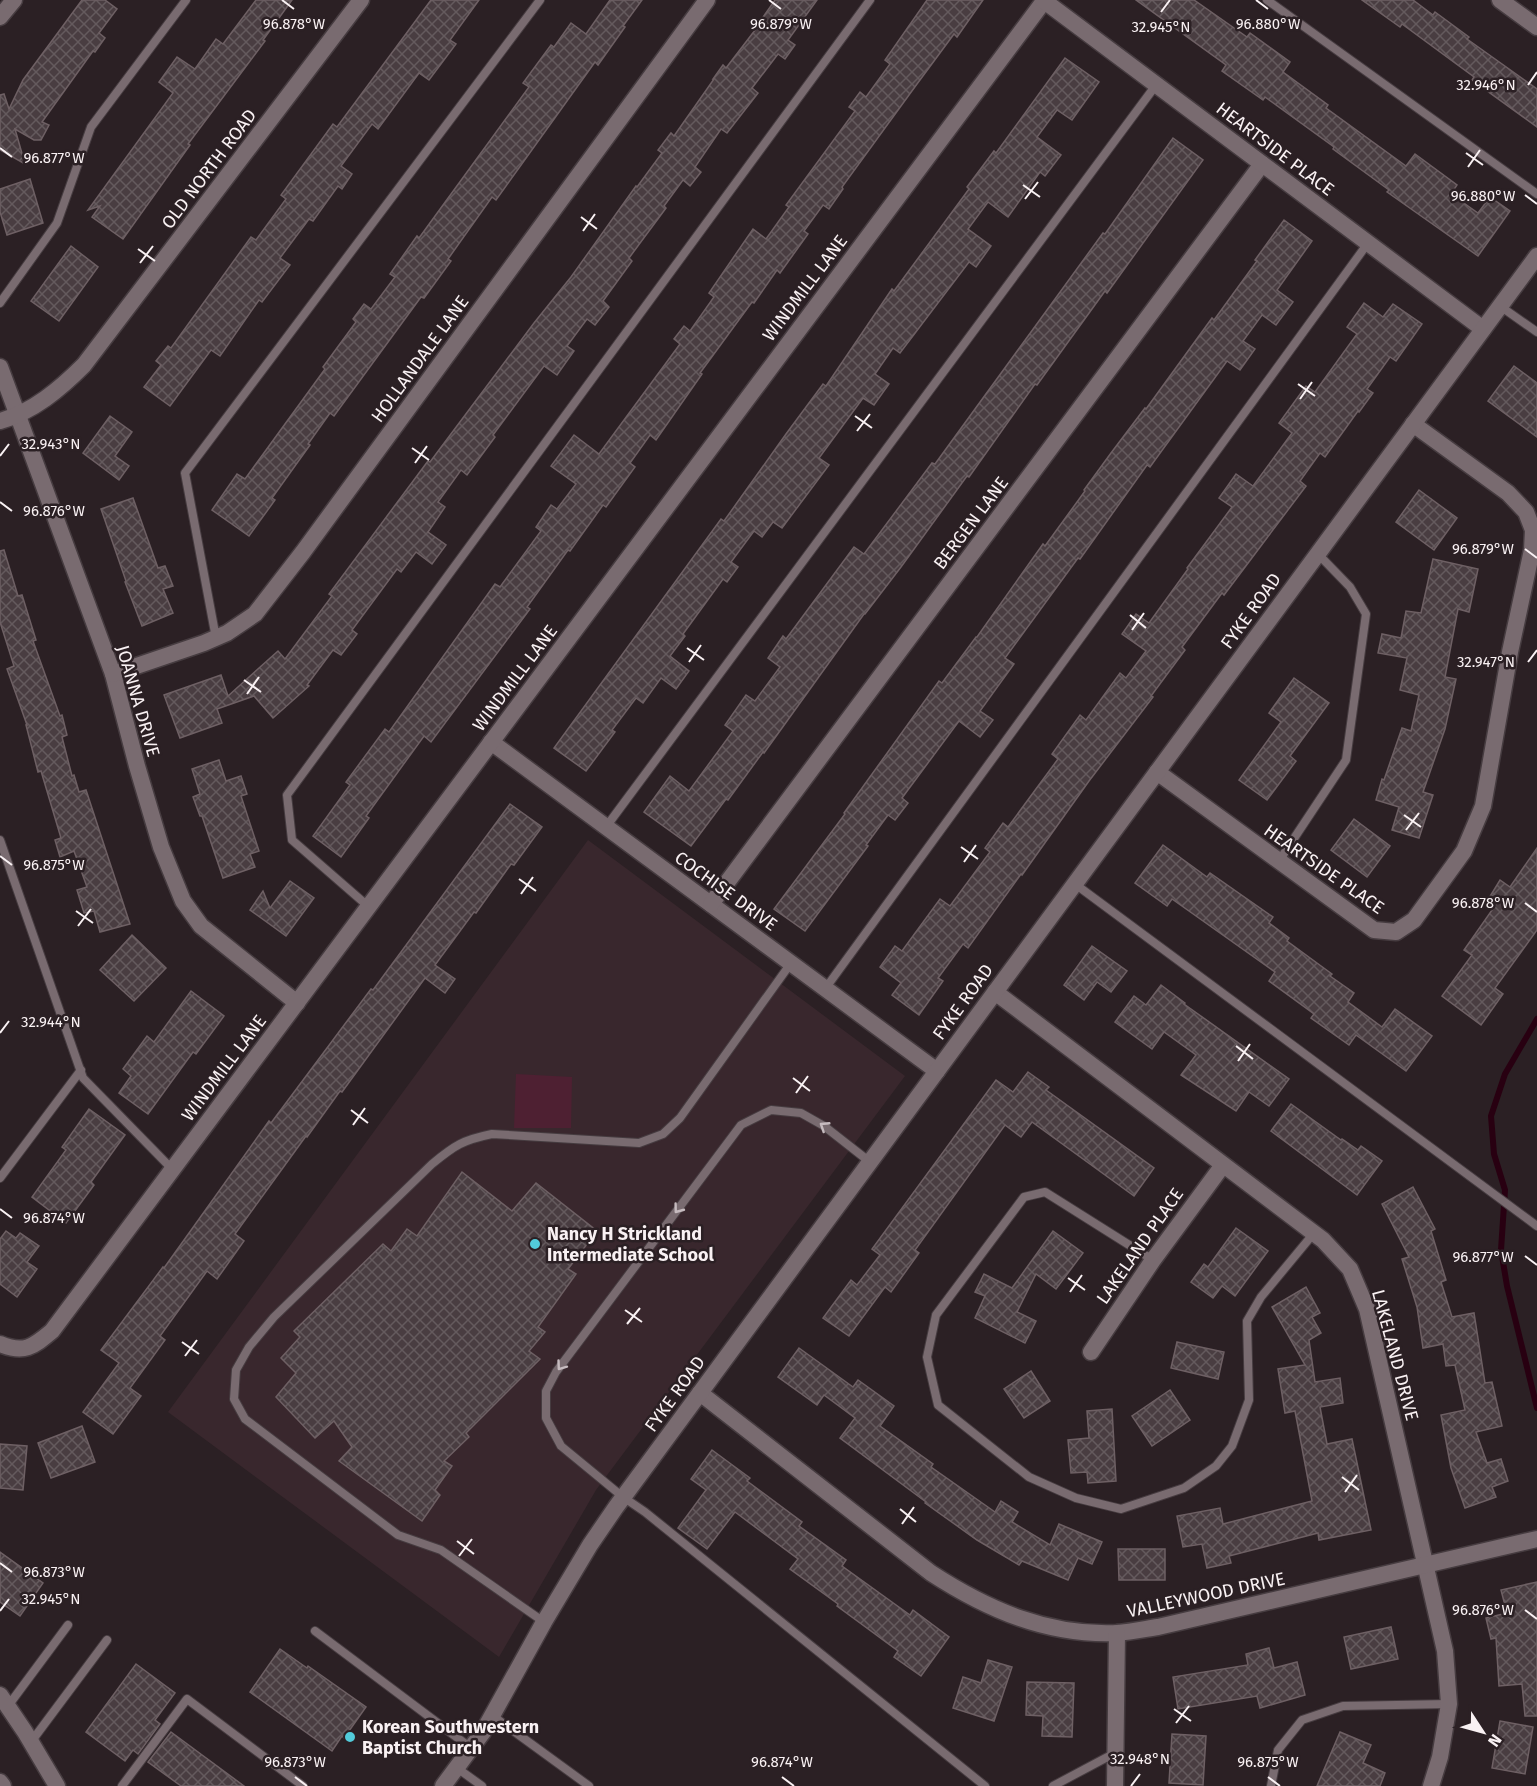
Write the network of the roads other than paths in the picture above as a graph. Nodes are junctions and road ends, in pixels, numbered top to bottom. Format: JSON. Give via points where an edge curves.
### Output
{"nodes":[{"id":1,"x":14,"y":0,"type":"edge"},
{"id":2,"x":186,"y":0,"type":"edge"},
{"id":3,"x":361,"y":0,"type":"edge"},
{"id":4,"x":540,"y":0,"type":"edge"},
{"id":5,"x":707,"y":0,"type":"edge"},
{"id":6,"x":870,"y":0,"type":"edge"},
{"id":7,"x":1043,"y":0,"type":"edge"},
{"id":8,"x":1267,"y":0,"type":"edge"},
{"id":9,"x":1500,"y":0,"type":"edge"},
{"id":10,"x":0,"y":17,"type":"edge"},
{"id":11,"x":1537,"y":27,"type":"edge"},
{"id":12,"x":1156,"y":85,"type":"junction"},
{"id":13,"x":1262,"y":164,"type":"junction"},
{"id":14,"x":1537,"y":194,"type":"edge"},
{"id":15,"x":1368,"y":243,"type":"junction"},
{"id":16,"x":1537,"y":256,"type":"edge"},
{"id":17,"x":0,"y":303,"type":"edge"},
{"id":18,"x":1500,"y":306,"type":"junction"},
{"id":19,"x":1483,"y":329,"type":"junction"},
{"id":20,"x":1537,"y":332,"type":"edge"},
{"id":21,"x":0,"y":367,"type":"edge"},
{"id":22,"x":17,"y":416,"type":"junction"},
{"id":23,"x":0,"y":421,"type":"edge"},
{"id":24,"x":1413,"y":424,"type":"junction"},
{"id":25,"x":1318,"y":554,"type":"junction"},
{"id":26,"x":216,"y":638,"type":"junction"},
{"id":27,"x":113,"y":675,"type":"junction"},
{"id":28,"x":491,"y":742,"type":"junction"},
{"id":29,"x":1157,"y":772,"type":"junction"},
{"id":30,"x":606,"y":827,"type":"junction"},
{"id":31,"x":0,"y":840,"type":"edge"},
{"id":32,"x":1279,"y":861,"type":"junction"},
{"id":33,"x":1075,"y":884,"type":"junction"},
{"id":34,"x":711,"y":904,"type":"junction"},
{"id":35,"x":369,"y":907,"type":"junction"},
{"id":36,"x":791,"y":963,"type":"junction"},
{"id":37,"x":825,"y":988,"type":"junction"},
{"id":38,"x":995,"y":992,"type":"junction"},
{"id":39,"x":297,"y":1003,"type":"junction"},
{"id":40,"x":81,"y":1070,"type":"junction"},
{"id":41,"x":937,"y":1071,"type":"junction"},
{"id":42,"x":870,"y":1162,"type":"junction"},
{"id":43,"x":1223,"y":1165,"type":"junction"},
{"id":44,"x":173,"y":1170,"type":"junction"},
{"id":45,"x":0,"y":1178,"type":"edge"},
{"id":46,"x":1537,"y":1226,"type":"edge"},
{"id":47,"x":1314,"y":1233,"type":"junction"},
{"id":48,"x":1153,"y":1260,"type":"junction"},
{"id":49,"x":0,"y":1344,"type":"edge"},
{"id":50,"x":1091,"y":1352,"type":"dead end"},
{"id":51,"x":700,"y":1392,"type":"junction"},
{"id":52,"x":624,"y":1497,"type":"junction"},
{"id":53,"x":1537,"y":1539,"type":"edge"},
{"id":54,"x":1427,"y":1566,"type":"junction"},
{"id":55,"x":544,"y":1622,"type":"junction"},
{"id":56,"x":68,"y":1625,"type":"dead end"},
{"id":57,"x":315,"y":1631,"type":"dead end"},
{"id":58,"x":1117,"y":1633,"type":"junction"},
{"id":59,"x":107,"y":1640,"type":"dead end"},
{"id":60,"x":3,"y":1704,"type":"edge"},
{"id":61,"x":1449,"y":1704,"type":"junction"},
{"id":62,"x":493,"y":1716,"type":"junction"},
{"id":63,"x":31,"y":1742,"type":"junction"},
{"id":64,"x":471,"y":1748,"type":"junction"},
{"id":65,"x":1116,"y":1752,"type":"junction"},
{"id":66,"x":457,"y":1768,"type":"junction"},
{"id":67,"x":0,"y":1782,"type":"edge"},
{"id":68,"x":123,"y":1785,"type":"edge"},
{"id":69,"x":3,"y":1786,"type":"edge"},
{"id":70,"x":57,"y":1786,"type":"edge"},
{"id":71,"x":303,"y":1786,"type":"edge"},
{"id":72,"x":443,"y":1786,"type":"edge"},
{"id":73,"x":482,"y":1786,"type":"edge"},
{"id":74,"x":589,"y":1786,"type":"edge"},
{"id":75,"x":985,"y":1786,"type":"edge"},
{"id":76,"x":1053,"y":1786,"type":"edge"},
{"id":77,"x":1115,"y":1786,"type":"edge"},
{"id":78,"x":1271,"y":1786,"type":"edge"},
{"id":79,"x":1431,"y":1786,"type":"edge"}],
"edges":[{"from":1,"to":10,"type":"street"},
{"from":2,"to":17,"type":"lane","via":[[91,127],[57,223]]},
{"from":3,"to":22,"type":"street","name":"OLD NORTH ROAD","via":[[84,365],[58,389]]},
{"from":4,"to":26,"type":"lane","via":[[185,473]]},
{"from":5,"to":26,"type":"street","name":"HOLLANDALE LANE","via":[[262,606]]},
{"from":6,"to":35,"type":"lane","via":[[287,795],[292,840]]},
{"from":7,"to":12,"type":"street","name":"HEARTSIDE PLACE"},
{"from":7,"to":28,"type":"street","name":"WINDMILL LANE"},
{"from":8,"to":14,"type":"lane"},
{"from":9,"to":11,"type":"street"},
{"from":12,"to":13,"type":"street","name":"HEARTSIDE PLACE"},
{"from":12,"to":30,"type":"lane"},
{"from":13,"to":15,"type":"street","name":"HEARTSIDE PLACE"},
{"from":13,"to":34,"type":"street","name":"BERGEN LANE"},
{"from":15,"to":19,"type":"street","name":"HEARTSIDE PLACE"},
{"from":15,"to":37,"type":"lane"},
{"from":16,"to":18,"type":"street","name":"FYKE ROAD"},
{"from":18,"to":19,"type":"street","name":"FYKE ROAD"},
{"from":18,"to":20,"type":"lane"},
{"from":19,"to":24,"type":"street","name":"FYKE ROAD"},
{"from":21,"to":22,"type":"street","name":"JOANNA DRIVE"},
{"from":22,"to":23,"type":"street","name":"OLD NORTH ROAD"},
{"from":22,"to":27,"type":"street","name":"JOANNA DRIVE"},
{"from":24,"to":25,"type":"street","name":"FYKE ROAD"},
{"from":24,"to":32,"type":"street","name":"HEARTSIDE PLACE","via":[[1508,492],[1526,512],[1533,530],[1483,806],[1464,851],[1414,920],[1396,932],[1374,930]]},
{"from":25,"to":29,"type":"street","name":"FYKE ROAD"},
{"from":25,"to":32,"type":"lane","via":[[1350,587],[1366,614],[1346,760]]},
{"from":26,"to":27,"type":"street","name":"HOLLANDALE LANE"},
{"from":27,"to":39,"type":"street","name":"JOANNA DRIVE","via":[[160,847],[183,901],[201,926]]},
{"from":28,"to":30,"type":"street","name":"COCHISE DRIVE"},
{"from":28,"to":35,"type":"street","name":"WINDMILL LANE"},
{"from":29,"to":32,"type":"street","name":"HEARTSIDE PLACE"},
{"from":29,"to":33,"type":"street","name":"FYKE ROAD"},
{"from":30,"to":34,"type":"street","name":"COCHISE DRIVE"},
{"from":31,"to":40,"type":"lane"},
{"from":33,"to":38,"type":"street","name":"FYKE ROAD"},
{"from":33,"to":46,"type":"lane"},
{"from":34,"to":36,"type":"street","name":"COCHISE DRIVE"},
{"from":35,"to":39,"type":"street","name":"WINDMILL LANE"},
{"from":36,"to":37,"type":"street","name":"COCHISE DRIVE"},
{"from":36,"to":55,"type":"lane","via":[[680,1118],[663,1134],[639,1143],[492,1134],[454,1146],[274,1317],[236,1370],[234,1399],[245,1419],[398,1535],[441,1551]]},
{"from":37,"to":41,"type":"street","name":"COCHISE DRIVE"},
{"from":38,"to":41,"type":"street","name":"FYKE ROAD"},
{"from":38,"to":43,"type":"street","name":"LAKELAND DRIVE"},
{"from":39,"to":44,"type":"street","name":"WINDMILL LANE"},
{"from":40,"to":44,"type":"lane","via":[[83,1077]]},
{"from":40,"to":45,"type":"lane"},
{"from":41,"to":42,"type":"street","name":"FYKE ROAD"},
{"from":42,"to":51,"type":"street","name":"FYKE ROAD"},
{"from":42,"to":52,"type":"lane","one_way":true,"via":[[825,1126],[801,1113],[771,1110],[741,1125],[556,1372],[546,1390],[546,1418],[561,1446]]},
{"from":43,"to":47,"type":"street","name":"LAKELAND DRIVE"},
{"from":43,"to":48,"type":"street","name":"LAKELAND PLACE"},
{"from":44,"to":49,"type":"street","name":"WINDMILL LANE","via":[[52,1331],[27,1349]]},
{"from":47,"to":48,"type":"lane","via":[[1261,1296],[1247,1321],[1249,1400],[1232,1446],[1216,1466],[1184,1488],[1121,1509],[1076,1498],[1029,1477],[938,1405],[927,1357],[936,1315],[1024,1197],[1045,1192]]},
{"from":47,"to":54,"type":"street","name":"LAKELAND DRIVE","via":[[1350,1269],[1367,1309]]},
{"from":48,"to":50,"type":"street","name":"LAKELAND PLACE"},
{"from":51,"to":52,"type":"street","name":"FYKE ROAD"},
{"from":51,"to":58,"type":"street","name":"VALLEYWOOD DRIVE","via":[[963,1594],[1007,1615],[1044,1626]]},
{"from":52,"to":55,"type":"street","name":"FYKE ROAD"},
{"from":52,"to":75,"type":"lane"},
{"from":53,"to":54,"type":"street","name":"VALLEYWOOD DRIVE"},
{"from":54,"to":58,"type":"street","name":"VALLEYWOOD DRIVE"},
{"from":54,"to":61,"type":"street","name":"LAKELAND DRIVE","via":[[1446,1651]]},
{"from":55,"to":62,"type":"street","name":"FYKE ROAD"},
{"from":56,"to":60,"type":"lane"},
{"from":57,"to":64,"type":"lane"},
{"from":58,"to":65,"type":"street"},
{"from":59,"to":63,"type":"lane"},
{"from":60,"to":63,"type":"street"},
{"from":61,"to":78,"type":"lane","via":[[1343,1706],[1302,1720],[1278,1750]]},
{"from":61,"to":79,"type":"street","name":"LAKELAND DRIVE"},
{"from":62,"to":64,"type":"street","name":"FYKE ROAD"},
{"from":62,"to":74,"type":"lane"},
{"from":63,"to":70,"type":"street"},
{"from":64,"to":66,"type":"street","name":"FYKE ROAD"},
{"from":65,"to":76,"type":"lane"},
{"from":65,"to":77,"type":"street"},
{"from":66,"to":72,"type":"street","name":"FYKE ROAD"},
{"from":66,"to":73,"type":"lane"},
{"from":67,"to":69,"type":"street"},
{"from":68,"to":71,"type":"lane","via":[[187,1699]]}]}
